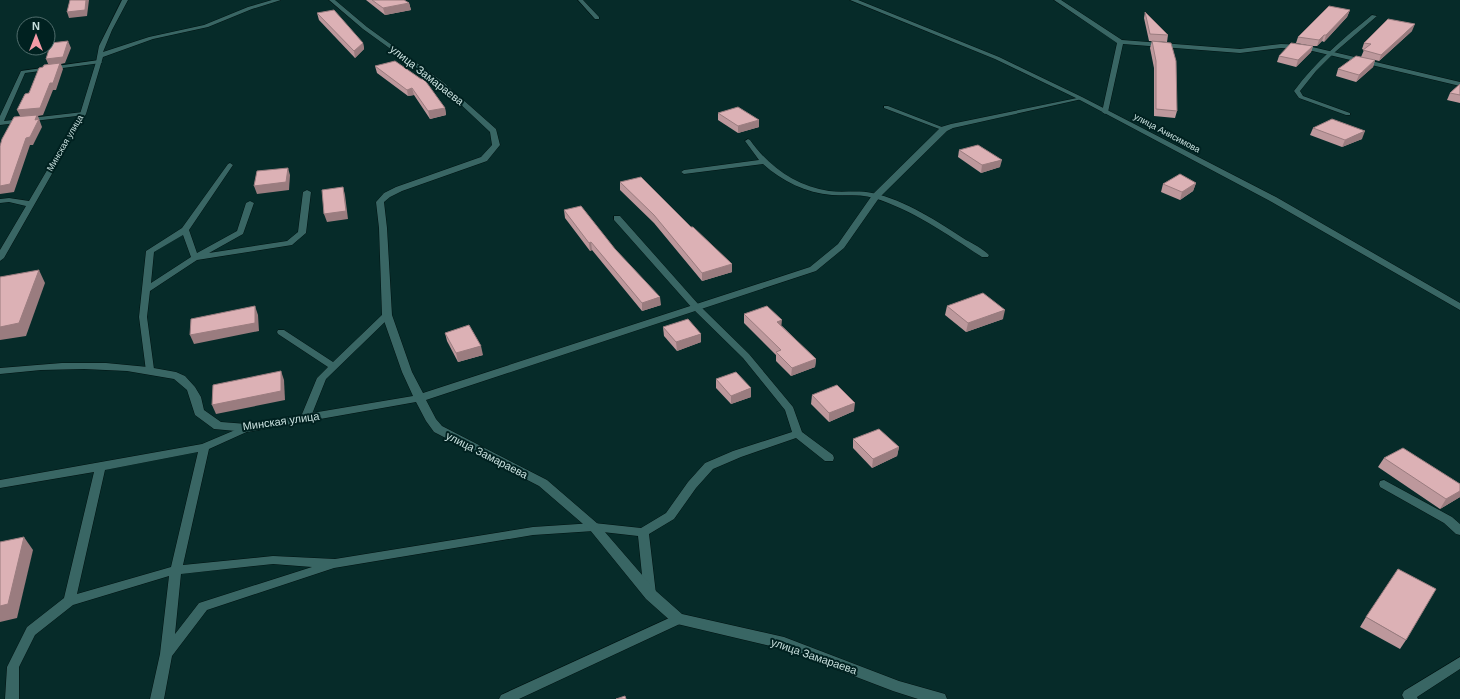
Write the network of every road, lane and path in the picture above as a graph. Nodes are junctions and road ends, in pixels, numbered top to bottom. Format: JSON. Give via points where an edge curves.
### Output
{"nodes":[{"id":1,"x":125,"y":0,"type":"edge"},
{"id":2,"x":278,"y":0,"type":"edge"},
{"id":3,"x":332,"y":0,"type":"edge"},
{"id":4,"x":580,"y":0,"type":"edge"},
{"id":5,"x":853,"y":0,"type":"edge"},
{"id":6,"x":1057,"y":0,"type":"edge"},
{"id":7,"x":1374,"y":16,"type":"dead end"},
{"id":8,"x":597,"y":18,"type":"dead end"},
{"id":9,"x":1120,"y":42,"type":"junction"},
{"id":10,"x":1332,"y":53,"type":"junction"},
{"id":11,"x":99,"y":59,"type":"junction"},
{"id":12,"x":1460,"y":84,"type":"edge"},
{"id":13,"x":1080,"y":98,"type":"junction"},
{"id":14,"x":886,"y":108,"type":"dead end"},
{"id":15,"x":1105,"y":112,"type":"junction"},
{"id":16,"x":83,"y":114,"type":"junction"},
{"id":17,"x":1348,"y":114,"type":"dead end"},
{"id":18,"x":0,"y":123,"type":"edge"},
{"id":19,"x":944,"y":129,"type":"junction"},
{"id":20,"x":748,"y":141,"type":"dead end"},
{"id":21,"x":763,"y":162,"type":"junction"},
{"id":22,"x":230,"y":165,"type":"dead end"},
{"id":23,"x":684,"y":172,"type":"dead end"},
{"id":24,"x":307,"y":192,"type":"dead end"},
{"id":25,"x":876,"y":196,"type":"junction"},
{"id":26,"x":0,"y":201,"type":"edge"},
{"id":27,"x":250,"y":203,"type":"dead end"},
{"id":28,"x":30,"y":204,"type":"junction"},
{"id":29,"x":617,"y":218,"type":"dead end"},
{"id":30,"x":185,"y":230,"type":"junction"},
{"id":31,"x":985,"y":254,"type":"dead end"},
{"id":32,"x":0,"y":258,"type":"edge"},
{"id":33,"x":194,"y":258,"type":"junction"},
{"id":34,"x":146,"y":290,"type":"junction"},
{"id":35,"x":696,"y":307,"type":"junction"},
{"id":36,"x":1460,"y":307,"type":"edge"},
{"id":37,"x":387,"y":315,"type":"junction"},
{"id":38,"x":281,"y":332,"type":"dead end"},
{"id":39,"x":333,"y":366,"type":"junction"},
{"id":40,"x":149,"y":369,"type":"junction"},
{"id":41,"x":0,"y":371,"type":"edge"},
{"id":42,"x":420,"y":398,"type":"junction"},
{"id":43,"x":305,"y":419,"type":"junction"},
{"id":44,"x":247,"y":428,"type":"junction"},
{"id":45,"x":796,"y":434,"type":"junction"},
{"id":46,"x":204,"y":447,"type":"junction"},
{"id":47,"x":829,"y":458,"type":"dead end"},
{"id":48,"x":100,"y":468,"type":"junction"},
{"id":49,"x":0,"y":484,"type":"edge"},
{"id":50,"x":1384,"y":484,"type":"dead end"},
{"id":51,"x":594,"y":527,"type":"junction"},
{"id":52,"x":1460,"y":531,"type":"edge"},
{"id":53,"x":643,"y":532,"type":"junction"},
{"id":54,"x":335,"y":564,"type":"junction"},
{"id":55,"x":176,"y":570,"type":"junction"},
{"id":56,"x":650,"y":595,"type":"junction"},
{"id":57,"x":69,"y":601,"type":"junction"},
{"id":58,"x":678,"y":619,"type":"junction"},
{"id":59,"x":166,"y":654,"type":"junction"},
{"id":60,"x":1460,"y":662,"type":"edge"},
{"id":61,"x":12,"y":699,"type":"edge"},
{"id":62,"x":157,"y":699,"type":"edge"},
{"id":63,"x":506,"y":699,"type":"edge"},
{"id":64,"x":940,"y":699,"type":"edge"},
{"id":65,"x":1411,"y":699,"type":"edge"}],
"edges":[{"from":1,"to":11,"type":"street","name":"Минская улица","via":[[110,27]]},
{"from":2,"to":11,"type":"street","via":[[206,26],[151,38]]},
{"from":3,"to":37,"type":"street","name":"улица Замараева","via":[[365,28],[441,83],[493,131],[496,138],[496,145],[484,159],[399,189],[380,202]]},
{"from":4,"to":8,"type":"lane"},
{"from":5,"to":13,"type":"street","name":"улица Анисимова","via":[[997,58]]},
{"from":6,"to":9,"type":"street"},
{"from":7,"to":10,"type":"lane"},
{"from":9,"to":10,"type":"street","via":[[1240,51],[1281,46],[1304,47]]},
{"from":9,"to":15,"type":"street"},
{"from":10,"to":12,"type":"street"},
{"from":10,"to":17,"type":"lane","via":[[1297,91],[1301,97]]},
{"from":11,"to":16,"type":"street","name":"Минская улица"},
{"from":11,"to":18,"type":"lane","via":[[23,72]]},
{"from":13,"to":15,"type":"street","name":"улица Анисимова"},
{"from":13,"to":19,"type":"street"},
{"from":14,"to":19,"type":"lane"},
{"from":15,"to":36,"type":"street","name":"улица Анисимова","via":[[1273,199]]},
{"from":16,"to":18,"type":"lane"},
{"from":16,"to":28,"type":"street","name":"Минская улица"},
{"from":19,"to":25,"type":"street","name":"Минская улица"},
{"from":20,"to":21,"type":"lane"},
{"from":21,"to":23,"type":"lane"},
{"from":21,"to":25,"type":"lane","via":[[802,187]]},
{"from":22,"to":30,"type":"lane"},
{"from":24,"to":33,"type":"lane","via":[[302,233],[289,243]]},
{"from":25,"to":31,"type":"lane","via":[[912,210]]},
{"from":25,"to":35,"type":"street","name":"Минская улица","via":[[841,246],[813,269]]},
{"from":26,"to":28,"type":"street"},
{"from":27,"to":33,"type":"lane","via":[[240,232]]},
{"from":28,"to":32,"type":"street","name":"Минская улица"},
{"from":29,"to":35,"type":"lane"},
{"from":30,"to":33,"type":"lane"},
{"from":30,"to":34,"type":"lane","via":[[150,251]]},
{"from":33,"to":34,"type":"lane"},
{"from":34,"to":40,"type":"lane","via":[[143,316]]},
{"from":35,"to":42,"type":"street","name":"Минская улица"},
{"from":35,"to":45,"type":"lane","via":[[746,356],[790,409]]},
{"from":37,"to":39,"type":"lane"},
{"from":37,"to":42,"type":"street","name":"улица Замараева","via":[[397,348]]},
{"from":38,"to":39,"type":"lane"},
{"from":39,"to":43,"type":"lane","via":[[322,378]]},
{"from":40,"to":41,"type":"street","name":"Минская улица","via":[[103,366]]},
{"from":40,"to":44,"type":"street","name":"Минская улица","via":[[180,377],[195,392],[198,412],[218,426]]},
{"from":42,"to":43,"type":"street","name":"Минская улица"},
{"from":42,"to":51,"type":"street","name":"улица Замараева","via":[[431,421],[438,429],[543,482]]},
{"from":43,"to":44,"type":"street","name":"Минская улица"},
{"from":44,"to":46,"type":"lane"},
{"from":45,"to":47,"type":"lane"},
{"from":45,"to":53,"type":"lane","via":[[709,466],[670,516]]},
{"from":46,"to":48,"type":"lane"},
{"from":46,"to":55,"type":"lane"},
{"from":48,"to":49,"type":"lane"},
{"from":48,"to":57,"type":"lane"},
{"from":50,"to":52,"type":"lane","via":[[1448,520]]},
{"from":51,"to":53,"type":"lane"},
{"from":51,"to":54,"type":"lane","via":[[533,531]]},
{"from":51,"to":56,"type":"street","name":"улица Замараева"},
{"from":53,"to":56,"type":"lane"},
{"from":54,"to":55,"type":"lane","via":[[273,560]]},
{"from":54,"to":59,"type":"lane","via":[[203,606]]},
{"from":55,"to":57,"type":"lane"},
{"from":55,"to":59,"type":"lane"},
{"from":56,"to":58,"type":"street","name":"улица Замараева"},
{"from":57,"to":61,"type":"lane","via":[[31,631],[13,667]]},
{"from":58,"to":63,"type":"lane"},
{"from":58,"to":64,"type":"street","name":"улица Замараева","via":[[784,643],[898,687]]},
{"from":59,"to":62,"type":"lane"},
{"from":60,"to":65,"type":"lane","via":[[1409,695]]}]}
